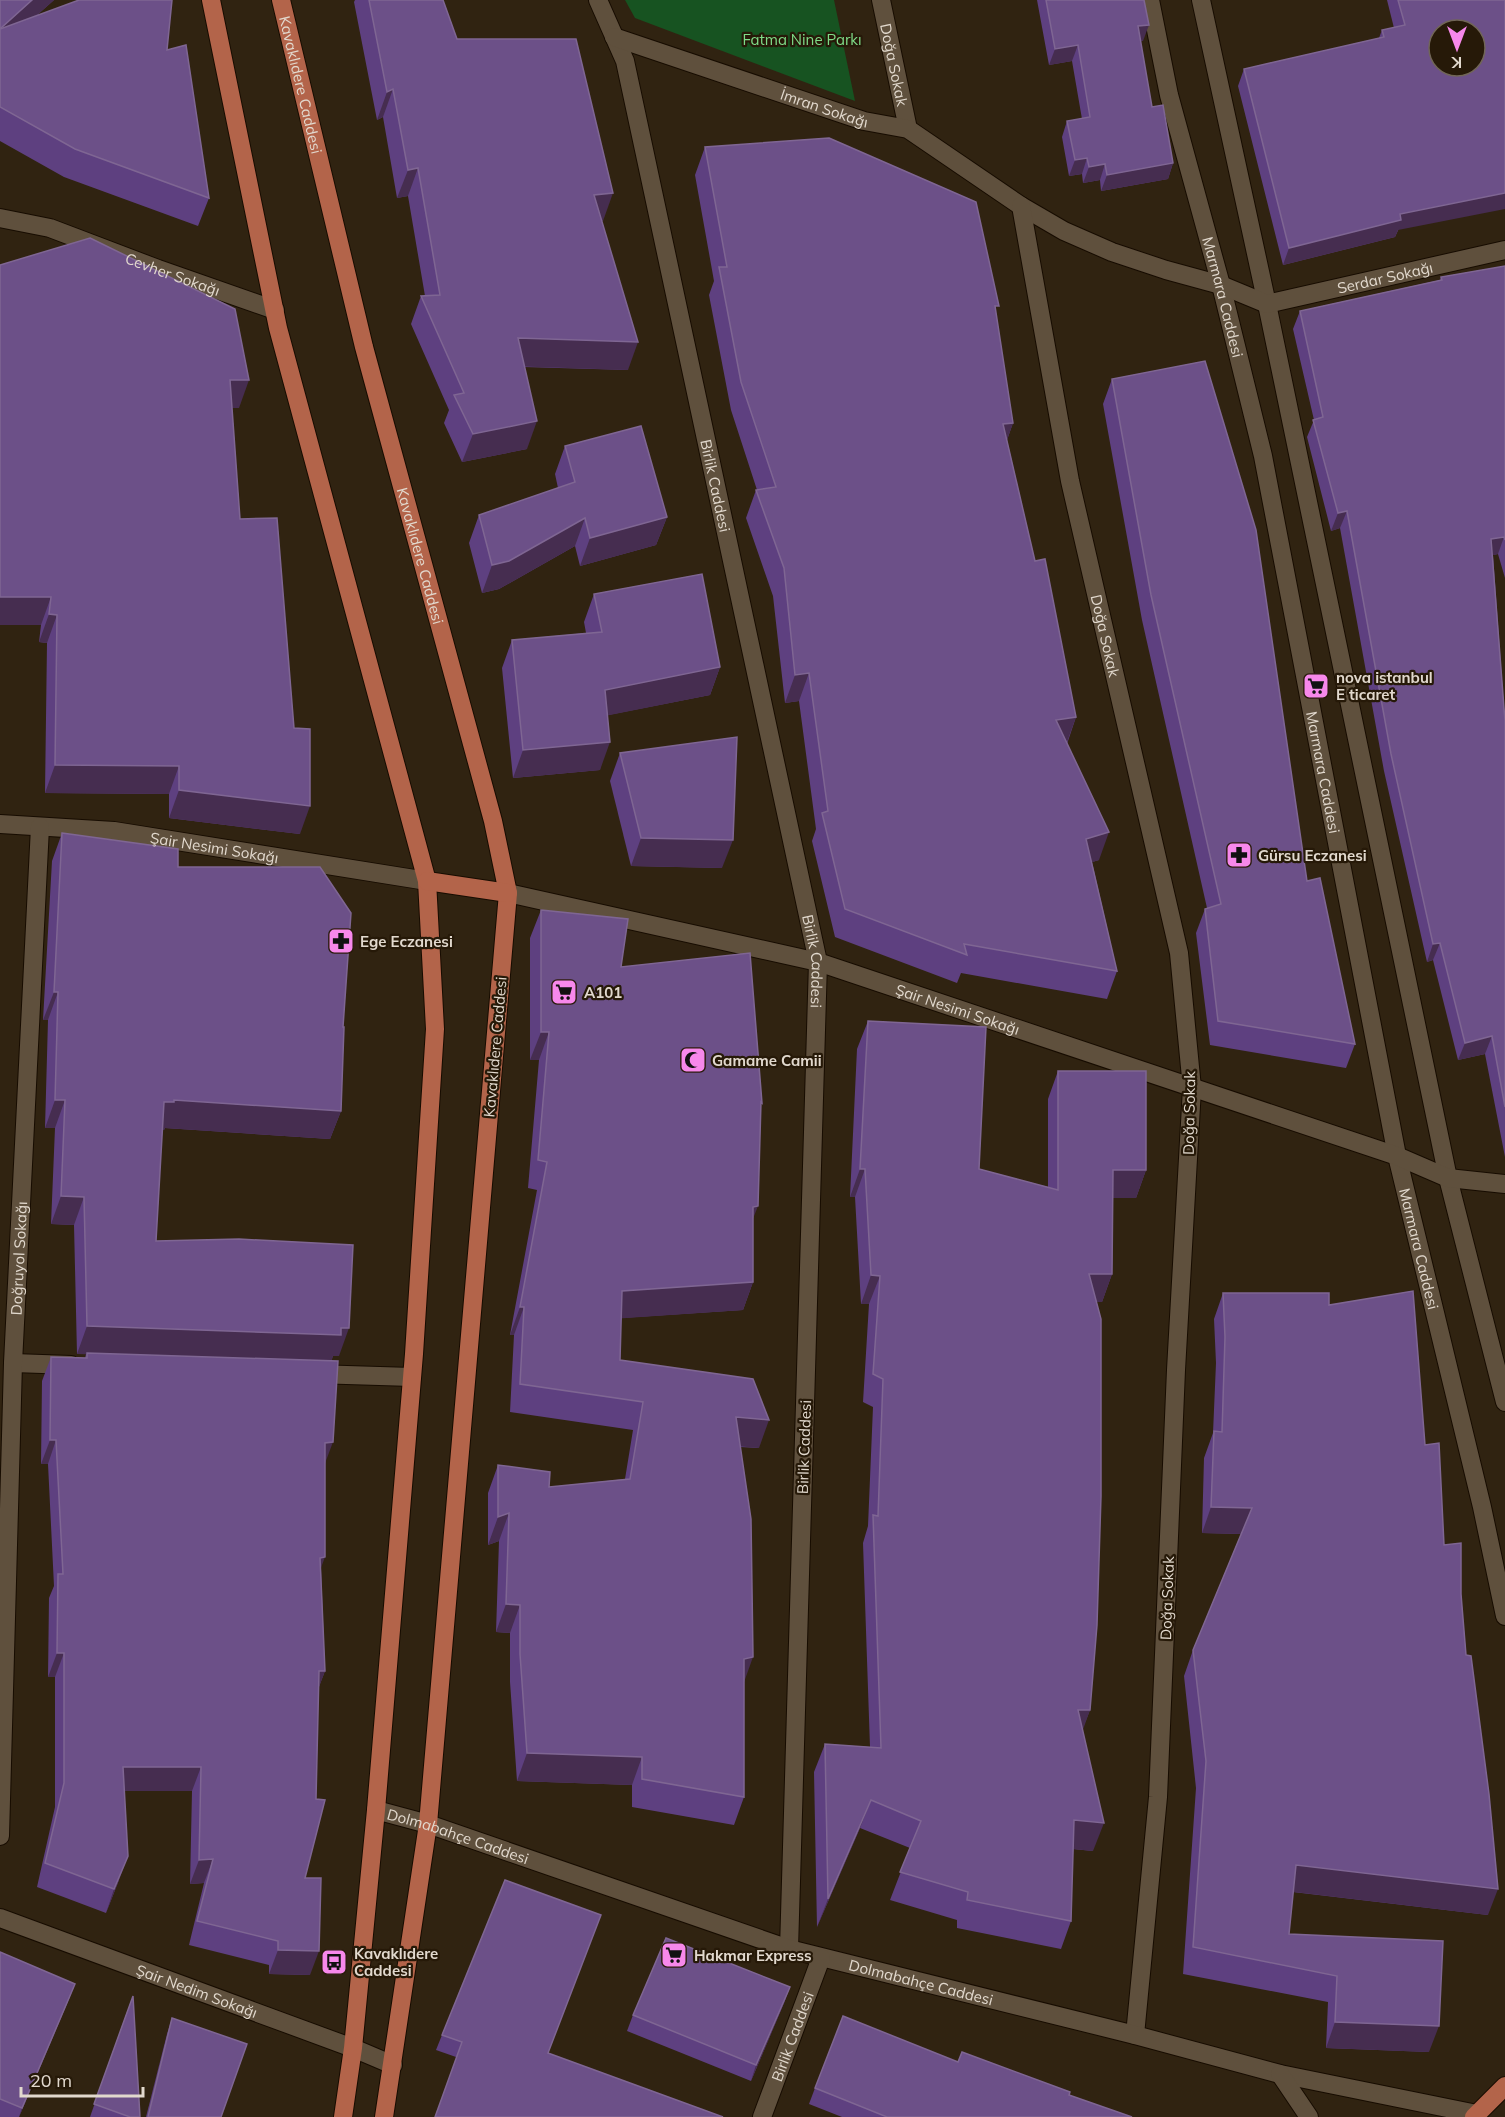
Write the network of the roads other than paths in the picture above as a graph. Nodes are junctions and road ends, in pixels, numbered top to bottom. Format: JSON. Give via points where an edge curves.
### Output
{"nodes":[{"id":1,"x":211,"y":0,"type":"edge"},
{"id":2,"x":281,"y":0,"type":"edge"},
{"id":3,"x":598,"y":0,"type":"edge"},
{"id":4,"x":881,"y":0,"type":"edge"},
{"id":5,"x":1150,"y":0,"type":"edge"},
{"id":6,"x":1201,"y":0,"type":"edge"},
{"id":7,"x":614,"y":37,"type":"junction"},
{"id":8,"x":908,"y":129,"type":"junction"},
{"id":9,"x":1021,"y":206,"type":"junction"},
{"id":10,"x":0,"y":218,"type":"edge"},
{"id":11,"x":1505,"y":250,"type":"edge"},
{"id":12,"x":1221,"y":285,"type":"junction"},
{"id":13,"x":1267,"y":304,"type":"junction"},
{"id":14,"x":275,"y":310,"type":"junction"},
{"id":15,"x":0,"y":824,"type":"edge"},
{"id":16,"x":40,"y":827,"type":"junction"},
{"id":17,"x":427,"y":880,"type":"junction"},
{"id":18,"x":508,"y":893,"type":"junction"},
{"id":19,"x":818,"y":962,"type":"junction"},
{"id":20,"x":1192,"y":1088,"type":"junction"},
{"id":21,"x":1397,"y":1156,"type":"junction"},
{"id":22,"x":1448,"y":1178,"type":"junction"},
{"id":23,"x":1505,"y":1184,"type":"edge"},
{"id":24,"x":13,"y":1363,"type":"junction"},
{"id":25,"x":83,"y":1366,"type":"edge"},
{"id":26,"x":294,"y":1373,"type":"edge"},
{"id":27,"x":412,"y":1377,"type":"junction"},
{"id":28,"x":6,"y":1386,"type":"edge"},
{"id":29,"x":1504,"y":1393,"type":"edge"},
{"id":30,"x":1505,"y":1616,"type":"edge"},
{"id":31,"x":376,"y":1810,"type":"junction"},
{"id":32,"x":428,"y":1824,"type":"junction"},
{"id":33,"x":0,"y":1836,"type":"edge"},
{"id":34,"x":0,"y":1918,"type":"edge"},
{"id":35,"x":789,"y":1949,"type":"junction"},
{"id":36,"x":821,"y":1958,"type":"junction"},
{"id":37,"x":1135,"y":2035,"type":"junction"},
{"id":38,"x":353,"y":2048,"type":"junction"},
{"id":39,"x":393,"y":2065,"type":"junction"},
{"id":40,"x":1280,"y":2074,"type":"junction"},
{"id":41,"x":1505,"y":2086,"type":"edge"},
{"id":42,"x":1475,"y":2116,"type":"edge"},
{"id":43,"x":343,"y":2117,"type":"edge"},
{"id":44,"x":384,"y":2117,"type":"edge"},
{"id":45,"x":762,"y":2117,"type":"edge"},
{"id":46,"x":1310,"y":2117,"type":"edge"}],
"edges":[{"from":1,"to":14,"type":"main road"},
{"from":2,"to":18,"type":"main road","name":"Kavaklıdere Caddesi","via":[[364,347],[490,810]]},
{"from":3,"to":7,"type":"street","name":"Birlik Caddesi"},
{"from":4,"to":8,"type":"street","name":"Doğa Sokak"},
{"from":5,"to":12,"type":"street","name":"Marmara Caddesi","via":[[1169,95]]},
{"from":6,"to":13,"type":"street"},
{"from":7,"to":8,"type":"street","name":"İmran Sokağı","via":[[864,121]]},
{"from":7,"to":19,"type":"street","name":"Birlik Caddesi","via":[[625,61]]},
{"from":8,"to":9,"type":"street","name":"İmran Sokağı"},
{"from":9,"to":12,"type":"street","name":"İmran Sokağı","via":[[1112,252]]},
{"from":9,"to":20,"type":"street","name":"Doğa Sokak","via":[[1070,481],[1179,953]]},
{"from":10,"to":14,"type":"street","name":"Cevher Sokağı","via":[[51,228]]},
{"from":11,"to":13,"type":"street","name":"Serdar Sokağı"},
{"from":12,"to":13,"type":"street","name":"İmran Sokağı"},
{"from":12,"to":21,"type":"street","name":"Marmara Caddesi","via":[[1263,456]]},
{"from":13,"to":22,"type":"street"},
{"from":14,"to":17,"type":"main road"},
{"from":15,"to":16,"type":"street","name":"Şair Nesimi Sokağı"},
{"from":16,"to":17,"type":"street","name":"Şair Nesimi Sokağı","via":[[114,831]]},
{"from":16,"to":24,"type":"street","name":"Doğruyol Sokağı"},
{"from":17,"to":18,"type":"main road"},
{"from":17,"to":27,"type":"main road","via":[[435,1029]]},
{"from":18,"to":19,"type":"street","name":"Şair Nesimi Sokağı"},
{"from":18,"to":32,"type":"main road","name":"Kavaklıdere Caddesi"},
{"from":19,"to":20,"type":"street","name":"Şair Nesimi Sokağı"},
{"from":19,"to":35,"type":"street","name":"Birlik Caddesi"},
{"from":20,"to":21,"type":"street","name":"Şair Nesimi Sokağı"},
{"from":20,"to":37,"type":"street","name":"Doğa Sokak","via":[[1158,1797]]},
{"from":21,"to":22,"type":"street","name":"Şair Nesimi Sokağı"},
{"from":21,"to":30,"type":"street","name":"Marmara Caddesi"},
{"from":22,"to":23,"type":"street","name":"Şair Nesimi Sokağı"},
{"from":22,"to":29,"type":"street"},
{"from":24,"to":25,"type":"street"},
{"from":24,"to":28,"type":"street","name":"Doğruyol Sokağı"},
{"from":26,"to":27,"type":"street"},
{"from":27,"to":31,"type":"main road"},
{"from":28,"to":33,"type":"street","name":"Doğruyol Sokağı"},
{"from":31,"to":32,"type":"street","name":"Dolmabahçe Caddesi"},
{"from":31,"to":38,"type":"main road"},
{"from":32,"to":35,"type":"street","name":"Dolmabahçe Caddesi"},
{"from":32,"to":39,"type":"main road","name":"Kavaklıdere Caddesi"},
{"from":34,"to":38,"type":"street","name":"Şair Nedim Sokağı"},
{"from":35,"to":36,"type":"street","name":"Dolmabahçe Caddesi"},
{"from":36,"to":37,"type":"street","name":"Dolmabahçe Caddesi"},
{"from":36,"to":45,"type":"street","name":"Birlik Caddesi"},
{"from":37,"to":40,"type":"street","name":"Dolmabahçe Caddesi"},
{"from":38,"to":39,"type":"street","name":"Şair Nedim Sokağı"},
{"from":38,"to":43,"type":"main road"},
{"from":39,"to":44,"type":"main road","name":"Kavaklıdere Caddesi"},
{"from":40,"to":42,"type":"street","name":"Dolmabahçe Caddesi"},
{"from":40,"to":46,"type":"street"},
{"from":41,"to":42,"type":"main road"}]}
